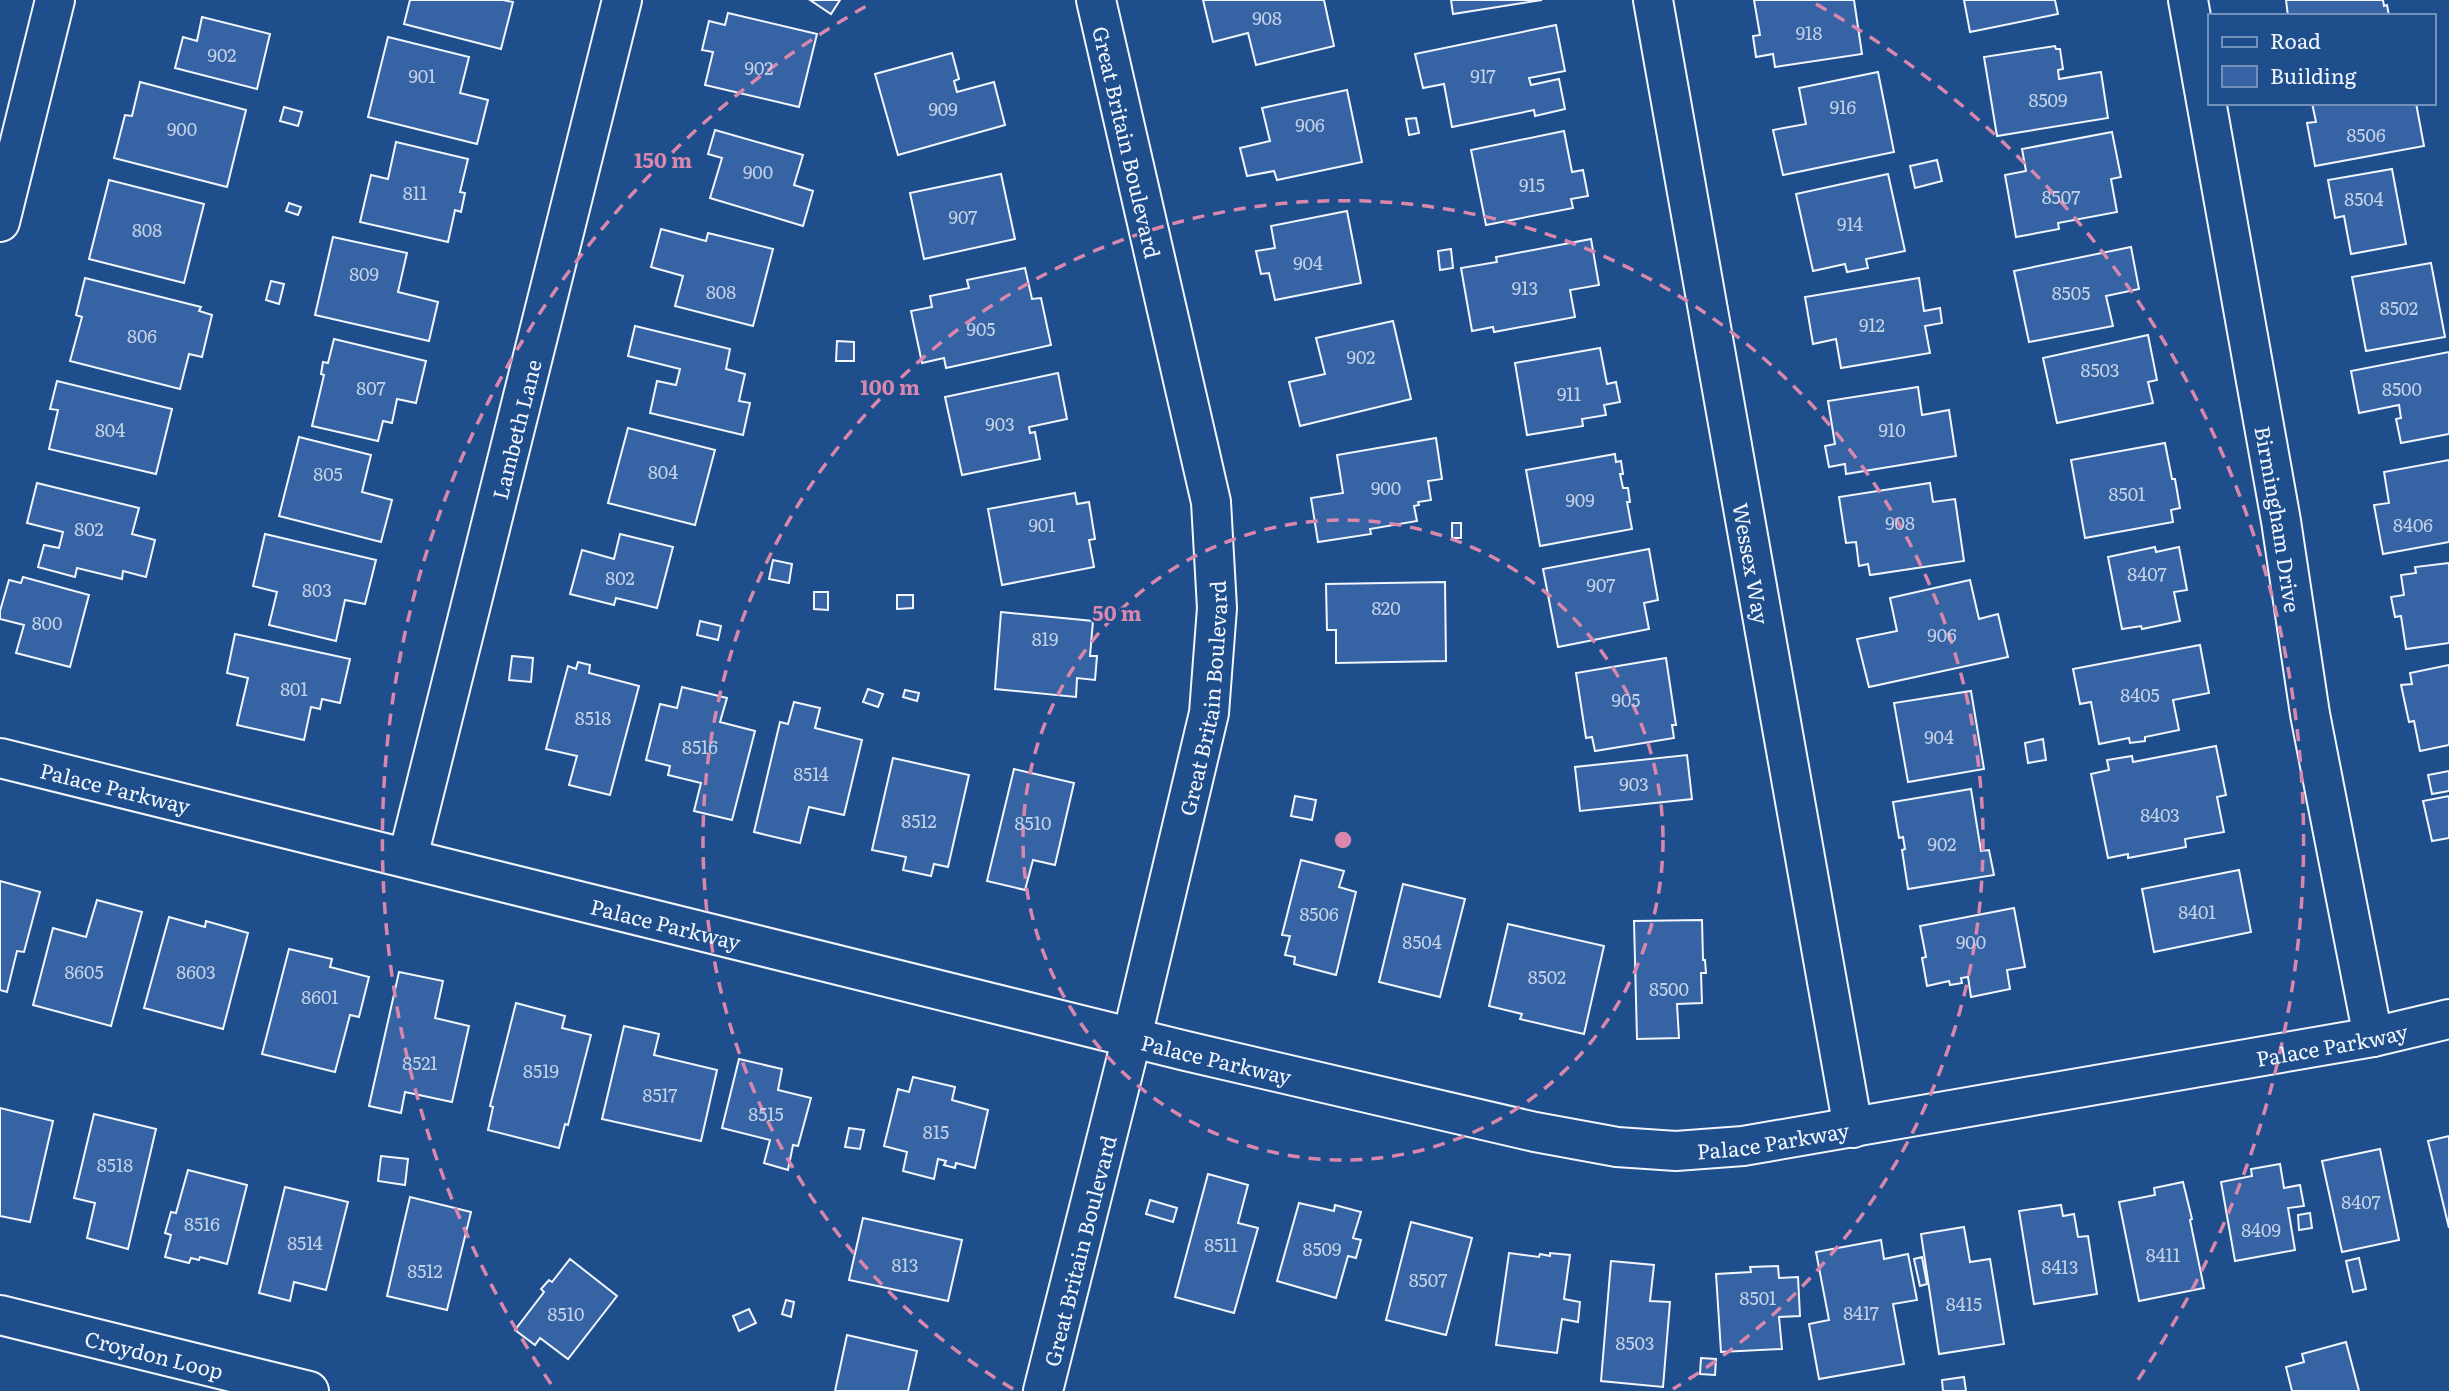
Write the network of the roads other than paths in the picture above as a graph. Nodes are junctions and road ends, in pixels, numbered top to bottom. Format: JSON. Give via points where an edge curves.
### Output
{"nodes":[{"id":1,"x":55,"y":0,"type":"edge"},
{"id":2,"x":622,"y":0,"type":"edge"},
{"id":3,"x":1096,"y":0,"type":"edge"},
{"id":4,"x":1653,"y":0,"type":"edge"},
{"id":5,"x":2189,"y":0,"type":"edge"},
{"id":6,"x":0,"y":222,"type":"edge"},
{"id":7,"x":0,"y":758,"type":"edge"},
{"id":8,"x":408,"y":857,"type":"junction"},
{"id":9,"x":2449,"y":1019,"type":"edge"},
{"id":10,"x":1132,"y":1037,"type":"junction"},
{"id":11,"x":2373,"y":1037,"type":"junction"},
{"id":12,"x":1853,"y":1128,"type":"junction"},
{"id":13,"x":0,"y":1315,"type":"edge"},
{"id":14,"x":309,"y":1391,"type":"edge"},
{"id":15,"x":1043,"y":1391,"type":"edge"}],
"edges":[{"from":1,"to":6,"type":"street"},
{"from":2,"to":8,"type":"street","name":"Lambeth Lane"},
{"from":3,"to":10,"type":"street","name":"Great Britain Boulevard","via":[[1211,502],[1217,608],[1209,713]]},
{"from":4,"to":12,"type":"street","name":"Wessex Way"},
{"from":5,"to":11,"type":"street","name":"Birmingham Drive","via":[[2312,726]]},
{"from":7,"to":8,"type":"street","name":"Palace Parkway"},
{"from":8,"to":10,"type":"street","name":"Palace Parkway"},
{"from":9,"to":11,"type":"street","name":"Palace Parkway"},
{"from":10,"to":12,"type":"street","name":"Palace Parkway","via":[[1535,1132],[1617,1147],[1676,1151],[1743,1146]]},
{"from":10,"to":15,"type":"street","name":"Great Britain Boulevard"},
{"from":11,"to":12,"type":"street","name":"Palace Parkway"},
{"from":13,"to":14,"type":"street","name":"Croydon Loop"}]}
